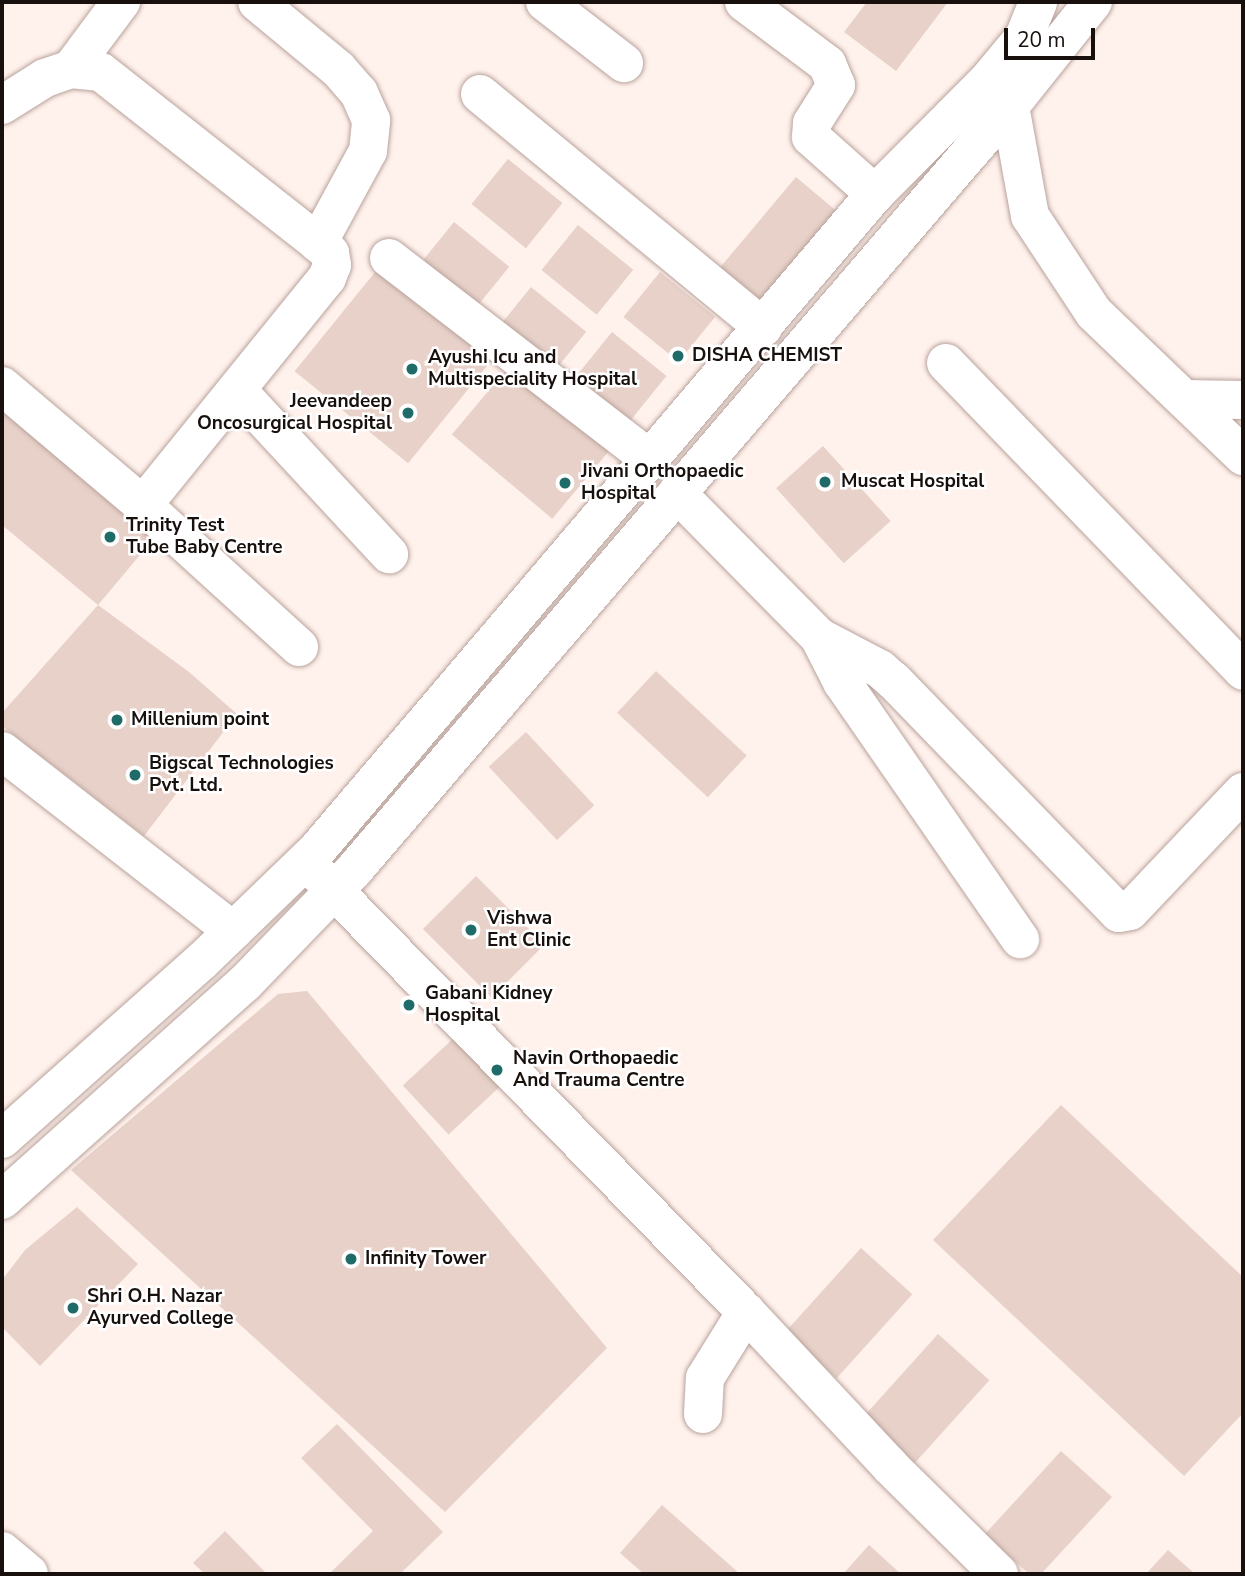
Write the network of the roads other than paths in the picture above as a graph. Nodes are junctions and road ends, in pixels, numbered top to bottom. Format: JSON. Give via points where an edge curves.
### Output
{"nodes":[{"id":1,"x":121,"y":2,"type":"edge"},
{"id":2,"x":257,"y":2,"type":"edge"},
{"id":3,"x":744,"y":2,"type":"edge"},
{"id":4,"x":1038,"y":2,"type":"edge"},
{"id":5,"x":1093,"y":2,"type":"edge"},
{"id":6,"x":552,"y":4,"type":"edge"},
{"id":7,"x":624,"y":63,"type":"dead end"},
{"id":8,"x":71,"y":69,"type":"junction"},
{"id":9,"x":480,"y":94,"type":"dead end"},
{"id":10,"x":2,"y":105,"type":"edge"},
{"id":11,"x":1010,"y":106,"type":"junction"},
{"id":12,"x":876,"y":194,"type":"junction"},
{"id":13,"x":318,"y":243,"type":"junction"},
{"id":14,"x":389,"y":258,"type":"dead end"},
{"id":15,"x":763,"y":327,"type":"junction"},
{"id":16,"x":946,"y":363,"type":"dead end"},
{"id":17,"x":2,"y":386,"type":"edge"},
{"id":18,"x":237,"y":390,"type":"junction"},
{"id":19,"x":1184,"y":399,"type":"junction"},
{"id":20,"x":1243,"y":400,"type":"edge"},
{"id":21,"x":1243,"y":456,"type":"edge"},
{"id":22,"x":650,"y":459,"type":"junction"},
{"id":23,"x":677,"y":493,"type":"junction"},
{"id":24,"x":143,"y":505,"type":"junction"},
{"id":25,"x":389,"y":554,"type":"dead end"},
{"id":26,"x":818,"y":637,"type":"junction"},
{"id":27,"x":299,"y":647,"type":"dead end"},
{"id":28,"x":1243,"y":671,"type":"edge"},
{"id":29,"x":2,"y":751,"type":"edge"},
{"id":30,"x":1243,"y":792,"type":"edge"},
{"id":31,"x":306,"y":860,"type":"junction"},
{"id":32,"x":333,"y":892,"type":"junction"},
{"id":33,"x":233,"y":931,"type":"junction"},
{"id":34,"x":1020,"y":939,"type":"dead end"},
{"id":35,"x":2,"y":1139,"type":"edge"},
{"id":36,"x":2,"y":1199,"type":"edge"},
{"id":37,"x":746,"y":1312,"type":"junction"},
{"id":38,"x":703,"y":1414,"type":"dead end"},
{"id":39,"x":2,"y":1551,"type":"edge"},
{"id":40,"x":29,"y":1574,"type":"edge"},
{"id":41,"x":999,"y":1574,"type":"edge"}],
"edges":[{"from":1,"to":8,"type":"street"},
{"from":2,"to":13,"type":"street","via":[[338,69],[359,93],[371,120],[368,151]]},
{"from":3,"to":12,"type":"street","via":[[827,64],[836,85],[812,123],[811,137]]},
{"from":4,"to":12,"type":"street","via":[[1024,37],[990,78]]},
{"from":5,"to":11,"type":"street"},
{"from":6,"to":7,"type":"street"},
{"from":8,"to":10,"type":"street","via":[[45,78]]},
{"from":8,"to":13,"type":"street","via":[[101,72]]},
{"from":9,"to":15,"type":"street"},
{"from":11,"to":19,"type":"street","via":[[1030,216],[1094,313]]},
{"from":11,"to":23,"type":"street"},
{"from":12,"to":15,"type":"street"},
{"from":13,"to":18,"type":"street","via":[[330,253],[327,278]]},
{"from":14,"to":22,"type":"street"},
{"from":15,"to":22,"type":"street"},
{"from":16,"to":28,"type":"street"},
{"from":17,"to":24,"type":"street"},
{"from":18,"to":24,"type":"street"},
{"from":18,"to":25,"type":"street"},
{"from":19,"to":20,"type":"street"},
{"from":19,"to":21,"type":"street"},
{"from":22,"to":31,"type":"street"},
{"from":23,"to":26,"type":"street"},
{"from":23,"to":32,"type":"street"},
{"from":24,"to":27,"type":"street"},
{"from":26,"to":30,"type":"street","via":[[894,681],[1119,913],[1130,911]]},
{"from":26,"to":34,"type":"street","via":[[842,682]]},
{"from":29,"to":33,"type":"street"},
{"from":31,"to":32,"type":"street"},
{"from":31,"to":33,"type":"street"},
{"from":32,"to":36,"type":"street","via":[[245,983]]},
{"from":32,"to":37,"type":"street"},
{"from":33,"to":35,"type":"street"},
{"from":37,"to":38,"type":"street","via":[[705,1378]]},
{"from":37,"to":41,"type":"street"},
{"from":39,"to":40,"type":"street"}]}
